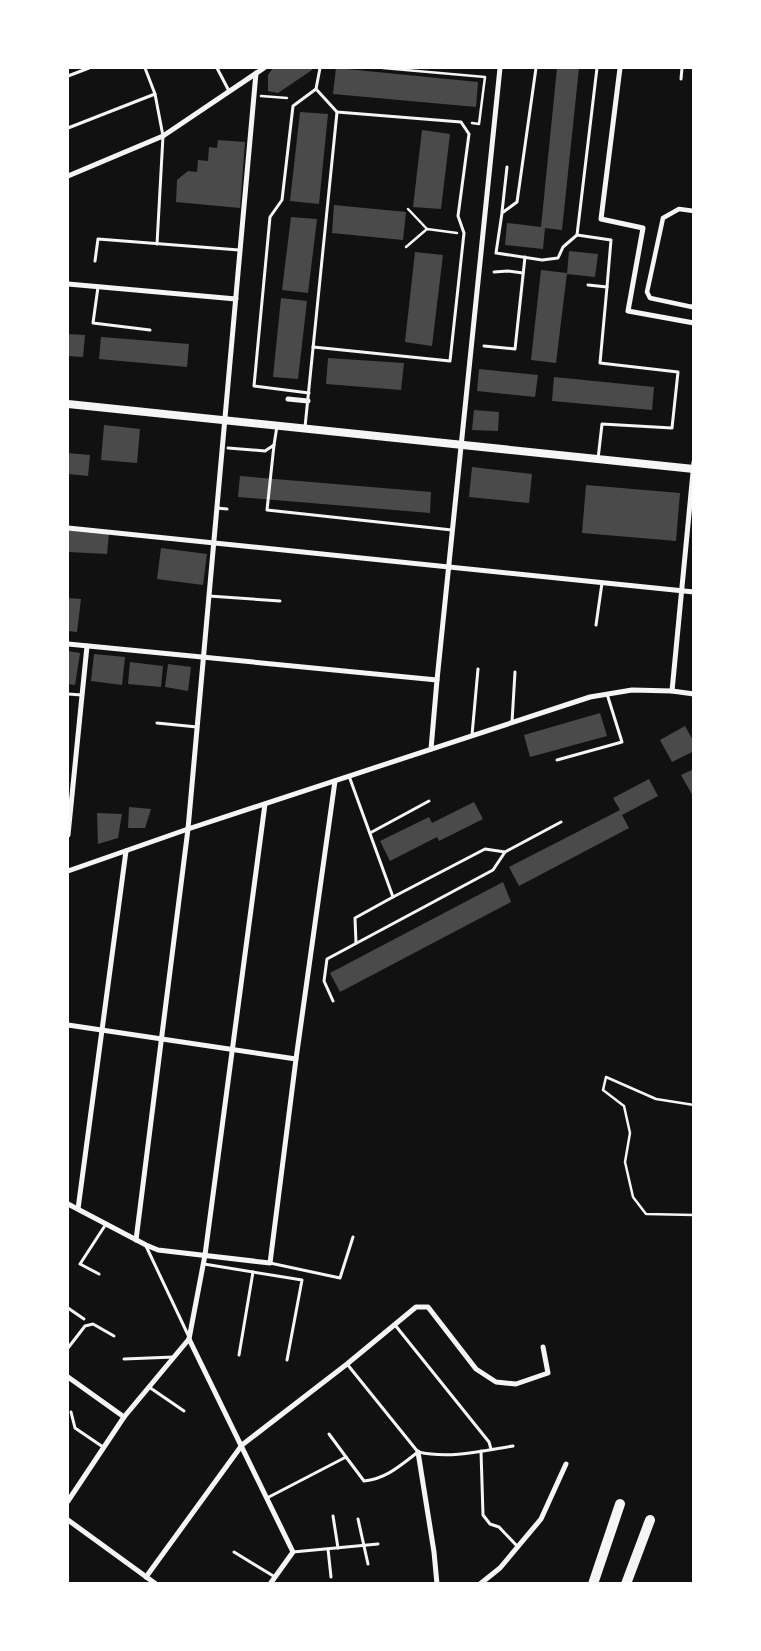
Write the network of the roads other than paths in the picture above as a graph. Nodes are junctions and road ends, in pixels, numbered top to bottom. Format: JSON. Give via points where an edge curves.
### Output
{"nodes":[{"id":1,"x":89,"y":68,"type":"edge"},
{"id":2,"x":145,"y":68,"type":"edge"},
{"id":3,"x":217,"y":68,"type":"edge"},
{"id":4,"x":264,"y":68,"type":"edge"},
{"id":5,"x":320,"y":68,"type":"edge"},
{"id":6,"x":500,"y":68,"type":"edge"},
{"id":7,"x":536,"y":68,"type":"edge"},
{"id":8,"x":597,"y":68,"type":"edge"},
{"id":9,"x":620,"y":68,"type":"edge"},
{"id":10,"x":682,"y":68,"type":"edge"},
{"id":11,"x":256,"y":73,"type":"junction"},
{"id":12,"x":68,"y":76,"type":"edge"},
{"id":13,"x":681,"y":79,"type":"dead end"},
{"id":14,"x":316,"y":89,"type":"junction"},
{"id":15,"x":229,"y":91,"type":"junction"},
{"id":16,"x":155,"y":94,"type":"junction"},
{"id":17,"x":337,"y":112,"type":"junction"},
{"id":18,"x":68,"y":128,"type":"edge"},
{"id":19,"x":163,"y":136,"type":"junction"},
{"id":20,"x":507,"y":167,"type":"dead end"},
{"id":21,"x":68,"y":176,"type":"edge"},
{"id":22,"x":694,"y":211,"type":"edge"},
{"id":23,"x":502,"y":213,"type":"junction"},
{"id":24,"x":577,"y":235,"type":"junction"},
{"id":25,"x":157,"y":244,"type":"junction"},
{"id":26,"x":240,"y":250,"type":"junction"},
{"id":27,"x":525,"y":257,"type":"junction"},
{"id":28,"x":95,"y":261,"type":"dead end"},
{"id":29,"x":494,"y":272,"type":"dead end"},
{"id":30,"x":523,"y":273,"type":"junction"},
{"id":31,"x":68,"y":284,"type":"edge"},
{"id":32,"x":588,"y":285,"type":"dead end"},
{"id":33,"x":98,"y":287,"type":"junction"},
{"id":34,"x":607,"y":287,"type":"junction"},
{"id":35,"x":236,"y":299,"type":"junction"},
{"id":36,"x":694,"y":305,"type":"edge"},
{"id":37,"x":694,"y":323,"type":"edge"},
{"id":38,"x":150,"y":330,"type":"dead end"},
{"id":39,"x":484,"y":346,"type":"dead end"},
{"id":40,"x":313,"y":348,"type":"junction"},
{"id":41,"x":309,"y":393,"type":"junction"},
{"id":42,"x":288,"y":399,"type":"dead end"},
{"id":43,"x":308,"y":401,"type":"junction"},
{"id":44,"x":68,"y":404,"type":"edge"},
{"id":45,"x":225,"y":420,"type":"junction"},
{"id":46,"x":277,"y":426,"type":"junction"},
{"id":47,"x":305,"y":428,"type":"junction"},
{"id":48,"x":274,"y":445,"type":"junction"},
{"id":49,"x":461,"y":445,"type":"junction"},
{"id":50,"x":228,"y":448,"type":"dead end"},
{"id":51,"x":598,"y":459,"type":"junction"},
{"id":52,"x":694,"y":462,"type":"edge"},
{"id":53,"x":693,"y":469,"type":"edge"},
{"id":54,"x":217,"y":508,"type":"junction"},
{"id":55,"x":227,"y":509,"type":"dead end"},
{"id":56,"x":68,"y":528,"type":"edge"},
{"id":57,"x":453,"y":530,"type":"junction"},
{"id":58,"x":214,"y":543,"type":"junction"},
{"id":59,"x":449,"y":567,"type":"junction"},
{"id":60,"x":602,"y":583,"type":"junction"},
{"id":61,"x":681,"y":591,"type":"junction"},
{"id":62,"x":694,"y":592,"type":"edge"},
{"id":63,"x":209,"y":596,"type":"junction"},
{"id":64,"x":280,"y":601,"type":"dead end"},
{"id":65,"x":596,"y":625,"type":"dead end"},
{"id":66,"x":68,"y":644,"type":"edge"},
{"id":67,"x":88,"y":646,"type":"junction"},
{"id":68,"x":204,"y":658,"type":"junction"},
{"id":69,"x":478,"y":669,"type":"dead end"},
{"id":70,"x":515,"y":672,"type":"dead end"},
{"id":71,"x":437,"y":680,"type":"junction"},
{"id":72,"x":672,"y":691,"type":"junction"},
{"id":73,"x":68,"y":694,"type":"edge"},
{"id":74,"x":607,"y":694,"type":"junction"},
{"id":75,"x":694,"y":694,"type":"edge"},
{"id":76,"x":82,"y":695,"type":"junction"},
{"id":77,"x":512,"y":722,"type":"junction"},
{"id":78,"x":157,"y":723,"type":"dead end"},
{"id":79,"x":198,"y":727,"type":"junction"},
{"id":80,"x":472,"y":735,"type":"junction"},
{"id":81,"x":431,"y":749,"type":"junction"},
{"id":82,"x":557,"y":760,"type":"dead end"},
{"id":83,"x":349,"y":776,"type":"junction"},
{"id":84,"x":335,"y":781,"type":"junction"},
{"id":85,"x":429,"y":801,"type":"dead end"},
{"id":86,"x":265,"y":804,"type":"junction"},
{"id":87,"x":561,"y":822,"type":"dead end"},
{"id":88,"x":188,"y":829,"type":"junction"},
{"id":89,"x":370,"y":833,"type":"junction"},
{"id":90,"x":68,"y":835,"type":"edge"},
{"id":91,"x":126,"y":850,"type":"junction"},
{"id":92,"x":505,"y":852,"type":"junction"},
{"id":93,"x":68,"y":871,"type":"edge"},
{"id":94,"x":393,"y":897,"type":"junction"},
{"id":95,"x":356,"y":943,"type":"junction"},
{"id":96,"x":333,"y":1001,"type":"dead end"},
{"id":97,"x":68,"y":1026,"type":"edge"},
{"id":98,"x":101,"y":1030,"type":"junction"},
{"id":99,"x":161,"y":1039,"type":"junction"},
{"id":100,"x":232,"y":1049,"type":"junction"},
{"id":101,"x":296,"y":1059,"type":"junction"},
{"id":102,"x":68,"y":1204,"type":"edge"},
{"id":103,"x":78,"y":1209,"type":"junction"},
{"id":104,"x":106,"y":1224,"type":"junction"},
{"id":105,"x":353,"y":1237,"type":"dead end"},
{"id":106,"x":136,"y":1240,"type":"junction"},
{"id":107,"x":146,"y":1245,"type":"junction"},
{"id":108,"x":205,"y":1255,"type":"junction"},
{"id":109,"x":270,"y":1263,"type":"junction"},
{"id":110,"x":204,"y":1264,"type":"junction"},
{"id":111,"x":253,"y":1272,"type":"junction"},
{"id":112,"x":99,"y":1274,"type":"dead end"},
{"id":113,"x":68,"y":1308,"type":"edge"},
{"id":114,"x":84,"y":1319,"type":"dead end"},
{"id":115,"x":394,"y":1325,"type":"junction"},
{"id":116,"x":114,"y":1336,"type":"dead end"},
{"id":117,"x":190,"y":1339,"type":"junction"},
{"id":118,"x":543,"y":1347,"type":"dead end"},
{"id":119,"x":68,"y":1348,"type":"edge"},
{"id":120,"x":239,"y":1355,"type":"dead end"},
{"id":121,"x":174,"y":1357,"type":"junction"},
{"id":122,"x":124,"y":1359,"type":"dead end"},
{"id":123,"x":287,"y":1360,"type":"dead end"},
{"id":124,"x":348,"y":1364,"type":"junction"},
{"id":125,"x":68,"y":1377,"type":"edge"},
{"id":126,"x":149,"y":1387,"type":"junction"},
{"id":127,"x":184,"y":1411,"type":"dead end"},
{"id":128,"x":71,"y":1412,"type":"dead end"},
{"id":129,"x":124,"y":1417,"type":"junction"},
{"id":130,"x":329,"y":1434,"type":"dead end"},
{"id":131,"x":242,"y":1445,"type":"junction"},
{"id":132,"x":514,"y":1446,"type":"dead end"},
{"id":133,"x":104,"y":1448,"type":"junction"},
{"id":134,"x":491,"y":1449,"type":"junction"},
{"id":135,"x":481,"y":1451,"type":"junction"},
{"id":136,"x":418,"y":1452,"type":"junction"},
{"id":137,"x":346,"y":1457,"type":"junction"},
{"id":138,"x":566,"y":1464,"type":"dead end"},
{"id":139,"x":267,"y":1498,"type":"junction"},
{"id":140,"x":68,"y":1501,"type":"edge"},
{"id":141,"x":620,"y":1504,"type":"dead end"},
{"id":142,"x":333,"y":1516,"type":"dead end"},
{"id":143,"x":358,"y":1519,"type":"dead end"},
{"id":144,"x":68,"y":1520,"type":"edge"},
{"id":145,"x":650,"y":1520,"type":"dead end"},
{"id":146,"x":378,"y":1544,"type":"dead end"},
{"id":147,"x":364,"y":1546,"type":"junction"},
{"id":148,"x":518,"y":1547,"type":"junction"},
{"id":149,"x":338,"y":1548,"type":"junction"},
{"id":150,"x":328,"y":1549,"type":"junction"},
{"id":151,"x":234,"y":1552,"type":"dead end"},
{"id":152,"x":293,"y":1552,"type":"junction"},
{"id":153,"x":368,"y":1564,"type":"dead end"},
{"id":154,"x":146,"y":1576,"type":"junction"},
{"id":155,"x":275,"y":1577,"type":"junction"},
{"id":156,"x":331,"y":1577,"type":"dead end"},
{"id":157,"x":156,"y":1584,"type":"edge"},
{"id":158,"x":270,"y":1584,"type":"edge"},
{"id":159,"x":436,"y":1584,"type":"edge"},
{"id":160,"x":480,"y":1584,"type":"edge"},
{"id":161,"x":593,"y":1584,"type":"edge"},
{"id":162,"x":626,"y":1584,"type":"edge"}],
"edges":[{"from":1,"to":12,"type":"lane"},
{"from":2,"to":16,"type":"lane"},
{"from":3,"to":15,"type":"lane"},
{"from":4,"to":11,"type":"street"},
{"from":5,"to":14,"type":"lane"},
{"from":6,"to":49,"type":"street"},
{"from":7,"to":23,"type":"lane","via":[[517,202]]},
{"from":8,"to":24,"type":"lane"},
{"from":9,"to":37,"type":"street","via":[[601,219],[642,228],[628,311]]},
{"from":10,"to":13,"type":"lane"},
{"from":11,"to":15,"type":"street"},
{"from":11,"to":26,"type":"street"},
{"from":14,"to":17,"type":"lane"},
{"from":14,"to":41,"type":"lane","via":[[294,106],[282,200],[270,217],[254,386]]},
{"from":15,"to":19,"type":"street"},
{"from":16,"to":18,"type":"lane"},
{"from":16,"to":19,"type":"lane"},
{"from":17,"to":40,"type":"lane"},
{"from":17,"to":40,"type":"lane","via":[[461,122],[469,134],[458,216],[464,233],[450,361]]},
{"from":19,"to":21,"type":"street"},
{"from":19,"to":25,"type":"lane"},
{"from":20,"to":23,"type":"lane"},
{"from":22,"to":36,"type":"street","via":[[679,210],[664,218],[647,292],[650,298]]},
{"from":23,"to":27,"type":"lane","via":[[496,253]]},
{"from":24,"to":27,"type":"lane","via":[[562,247],[558,258]]},
{"from":24,"to":34,"type":"lane","via":[[611,240]]},
{"from":25,"to":26,"type":"lane"},
{"from":25,"to":28,"type":"lane","via":[[98,239]]},
{"from":26,"to":35,"type":"street"},
{"from":27,"to":30,"type":"lane"},
{"from":29,"to":30,"type":"lane"},
{"from":30,"to":39,"type":"lane","via":[[515,349]]},
{"from":31,"to":33,"type":"street"},
{"from":32,"to":34,"type":"lane"},
{"from":33,"to":35,"type":"street"},
{"from":33,"to":38,"type":"lane","via":[[93,323]]},
{"from":34,"to":51,"type":"lane","via":[[600,363],[678,372],[672,428],[602,424]]},
{"from":35,"to":45,"type":"street"},
{"from":40,"to":41,"type":"lane"},
{"from":41,"to":43,"type":"lane"},
{"from":42,"to":43,"type":"street"},
{"from":43,"to":47,"type":"lane"},
{"from":44,"to":45,"type":"street"},
{"from":45,"to":46,"type":"street"},
{"from":45,"to":54,"type":"street"},
{"from":46,"to":47,"type":"street"},
{"from":46,"to":48,"type":"lane"},
{"from":47,"to":49,"type":"street"},
{"from":48,"to":50,"type":"lane","via":[[265,451]]},
{"from":48,"to":57,"type":"lane","via":[[267,510]]},
{"from":49,"to":51,"type":"street"},
{"from":49,"to":57,"type":"street"},
{"from":51,"to":53,"type":"street"},
{"from":52,"to":53,"type":"street"},
{"from":53,"to":61,"type":"street"},
{"from":54,"to":55,"type":"lane"},
{"from":54,"to":58,"type":"street"},
{"from":56,"to":58,"type":"street"},
{"from":57,"to":59,"type":"street"},
{"from":58,"to":59,"type":"street"},
{"from":58,"to":63,"type":"street"},
{"from":59,"to":60,"type":"street"},
{"from":59,"to":71,"type":"street"},
{"from":60,"to":61,"type":"street"},
{"from":60,"to":65,"type":"lane"},
{"from":61,"to":62,"type":"street"},
{"from":61,"to":72,"type":"street"},
{"from":63,"to":64,"type":"lane"},
{"from":63,"to":68,"type":"street"},
{"from":66,"to":67,"type":"street"},
{"from":67,"to":68,"type":"street"},
{"from":67,"to":76,"type":"street"},
{"from":68,"to":71,"type":"street"},
{"from":68,"to":79,"type":"street"},
{"from":69,"to":80,"type":"lane"},
{"from":70,"to":77,"type":"lane"},
{"from":71,"to":81,"type":"street"},
{"from":72,"to":74,"type":"street","via":[[632,690]]},
{"from":72,"to":75,"type":"street"},
{"from":73,"to":76,"type":"lane"},
{"from":74,"to":77,"type":"street","via":[[590,696]]},
{"from":74,"to":82,"type":"lane","via":[[622,742]]},
{"from":76,"to":90,"type":"street"},
{"from":77,"to":80,"type":"street"},
{"from":78,"to":79,"type":"lane"},
{"from":79,"to":88,"type":"street"},
{"from":80,"to":81,"type":"street"},
{"from":81,"to":83,"type":"street"},
{"from":83,"to":84,"type":"street"},
{"from":83,"to":89,"type":"lane"},
{"from":84,"to":86,"type":"street"},
{"from":84,"to":101,"type":"street"},
{"from":85,"to":89,"type":"lane"},
{"from":86,"to":88,"type":"street"},
{"from":86,"to":100,"type":"street"},
{"from":87,"to":92,"type":"lane"},
{"from":88,"to":91,"type":"street"},
{"from":88,"to":99,"type":"street"},
{"from":89,"to":94,"type":"lane"},
{"from":91,"to":93,"type":"street"},
{"from":91,"to":98,"type":"street"},
{"from":92,"to":94,"type":"lane","via":[[485,849]]},
{"from":92,"to":95,"type":"lane","via":[[494,870]]},
{"from":94,"to":95,"type":"lane","via":[[355,918]]},
{"from":95,"to":96,"type":"lane","via":[[327,959],[324,981]]},
{"from":97,"to":98,"type":"street"},
{"from":98,"to":99,"type":"street"},
{"from":98,"to":103,"type":"street"},
{"from":99,"to":100,"type":"street"},
{"from":99,"to":106,"type":"street"},
{"from":100,"to":101,"type":"street"},
{"from":100,"to":108,"type":"street"},
{"from":101,"to":109,"type":"street"},
{"from":102,"to":103,"type":"street"},
{"from":103,"to":104,"type":"street"},
{"from":104,"to":106,"type":"street"},
{"from":104,"to":112,"type":"lane","via":[[80,1264]]},
{"from":105,"to":109,"type":"lane","via":[[340,1278]]},
{"from":106,"to":107,"type":"street"},
{"from":107,"to":108,"type":"street","via":[[158,1250]]},
{"from":107,"to":117,"type":"lane"},
{"from":108,"to":109,"type":"street"},
{"from":108,"to":110,"type":"street"},
{"from":110,"to":111,"type":"lane"},
{"from":110,"to":117,"type":"street"},
{"from":111,"to":120,"type":"lane"},
{"from":111,"to":123,"type":"lane","via":[[302,1280]]},
{"from":113,"to":114,"type":"lane"},
{"from":115,"to":118,"type":"street","via":[[416,1307],[428,1307],[476,1369],[496,1382],[516,1384],[548,1373]]},
{"from":115,"to":124,"type":"street"},
{"from":115,"to":134,"type":"lane","via":[[489,1442]]},
{"from":116,"to":119,"type":"lane","via":[[93,1324],[85,1326]]},
{"from":117,"to":121,"type":"street"},
{"from":117,"to":131,"type":"street"},
{"from":121,"to":122,"type":"lane"},
{"from":121,"to":126,"type":"street"},
{"from":124,"to":131,"type":"street"},
{"from":124,"to":136,"type":"lane"},
{"from":125,"to":129,"type":"street"},
{"from":126,"to":127,"type":"lane"},
{"from":126,"to":129,"type":"street"},
{"from":128,"to":133,"type":"lane","via":[[75,1428]]},
{"from":129,"to":133,"type":"street"},
{"from":130,"to":137,"type":"lane"},
{"from":131,"to":139,"type":"street"},
{"from":131,"to":154,"type":"street"},
{"from":132,"to":134,"type":"lane"},
{"from":133,"to":140,"type":"street"},
{"from":134,"to":135,"type":"lane"},
{"from":135,"to":136,"type":"lane","via":[[450,1456]]},
{"from":135,"to":148,"type":"lane","via":[[483,1515]]},
{"from":136,"to":137,"type":"lane","via":[[386,1475],[364,1481]]},
{"from":136,"to":159,"type":"street"},
{"from":137,"to":139,"type":"lane"},
{"from":138,"to":148,"type":"street","via":[[541,1519]]},
{"from":139,"to":152,"type":"street"},
{"from":141,"to":161,"type":"highway"},
{"from":142,"to":149,"type":"lane"},
{"from":143,"to":147,"type":"lane"},
{"from":144,"to":154,"type":"street"},
{"from":145,"to":162,"type":"highway"},
{"from":146,"to":147,"type":"lane"},
{"from":147,"to":149,"type":"lane"},
{"from":147,"to":153,"type":"lane"},
{"from":148,"to":160,"type":"street"},
{"from":149,"to":150,"type":"lane"},
{"from":150,"to":152,"type":"lane"},
{"from":150,"to":156,"type":"lane"},
{"from":151,"to":155,"type":"lane"},
{"from":152,"to":155,"type":"street"},
{"from":154,"to":157,"type":"street"},
{"from":155,"to":158,"type":"street"}]}
